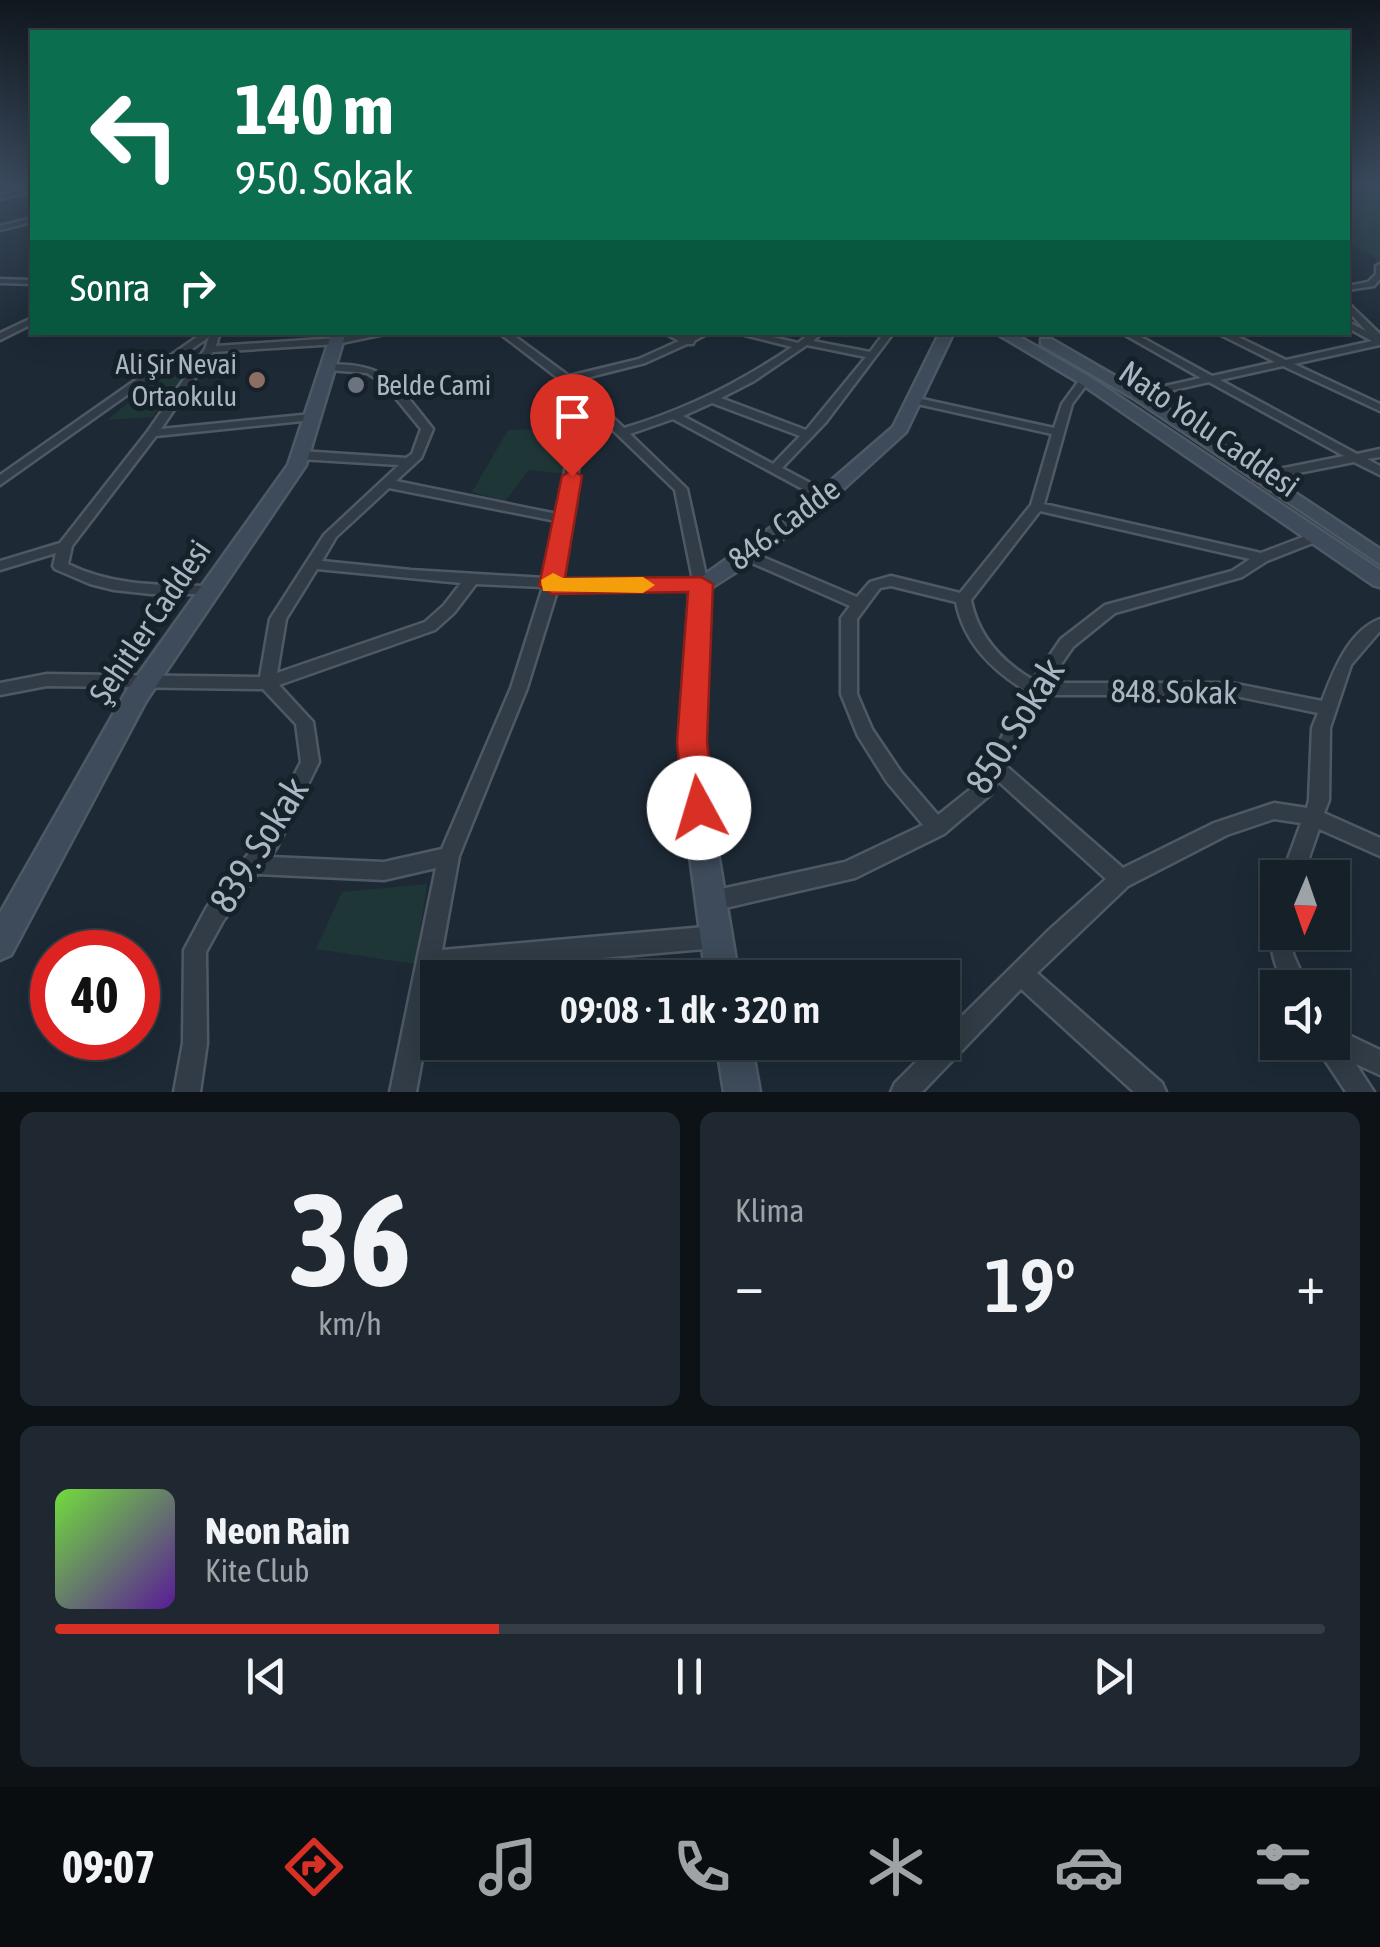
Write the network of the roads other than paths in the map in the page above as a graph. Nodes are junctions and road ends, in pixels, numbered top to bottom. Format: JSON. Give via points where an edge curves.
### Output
{"nodes":[{"id":1,"x":1372,"y":255,"type":"dead end"},
{"id":2,"x":1380,"y":266,"type":"edge"},
{"id":3,"x":0,"y":281,"type":"edge"},
{"id":4,"x":30,"y":282,"type":"edge"},
{"id":5,"x":1350,"y":288,"type":"edge"},
{"id":6,"x":1350,"y":308,"type":"edge"},
{"id":7,"x":30,"y":321,"type":"edge"},
{"id":8,"x":1350,"y":326,"type":"edge"},
{"id":9,"x":210,"y":335,"type":"edge"},
{"id":10,"x":213,"y":335,"type":"edge"},
{"id":11,"x":509,"y":335,"type":"edge"},
{"id":12,"x":674,"y":335,"type":"edge"},
{"id":13,"x":701,"y":335,"type":"edge"},
{"id":14,"x":753,"y":335,"type":"edge"},
{"id":15,"x":815,"y":335,"type":"edge"},
{"id":16,"x":888,"y":335,"type":"edge"},
{"id":17,"x":946,"y":335,"type":"edge"},
{"id":18,"x":1005,"y":335,"type":"edge"},
{"id":19,"x":1031,"y":335,"type":"edge"},
{"id":20,"x":1130,"y":335,"type":"edge"},
{"id":21,"x":1225,"y":335,"type":"edge"},
{"id":22,"x":0,"y":337,"type":"edge"},
{"id":23,"x":338,"y":337,"type":"edge"},
{"id":24,"x":1380,"y":341,"type":"edge"},
{"id":25,"x":690,"y":342,"type":"junction"},
{"id":26,"x":802,"y":344,"type":"junction"},
{"id":27,"x":210,"y":348,"type":"junction"},
{"id":28,"x":872,"y":355,"type":"junction"},
{"id":29,"x":1282,"y":363,"type":"junction"},
{"id":30,"x":328,"y":367,"type":"junction"},
{"id":31,"x":1211,"y":378,"type":"junction"},
{"id":32,"x":568,"y":380,"type":"junction"},
{"id":33,"x":1085,"y":380,"type":"junction"},
{"id":34,"x":1138,"y":395,"type":"junction"},
{"id":35,"x":714,"y":400,"type":"junction"},
{"id":36,"x":913,"y":400,"type":"junction"},
{"id":37,"x":593,"y":404,"type":"junction"},
{"id":38,"x":1380,"y":408,"type":"edge"},
{"id":39,"x":312,"y":417,"type":"junction"},
{"id":40,"x":677,"y":417,"type":"junction"},
{"id":41,"x":624,"y":432,"type":"junction"},
{"id":42,"x":1058,"y":432,"type":"junction"},
{"id":43,"x":152,"y":433,"type":"junction"},
{"id":44,"x":808,"y":435,"type":"junction"},
{"id":45,"x":1380,"y":453,"type":"edge"},
{"id":46,"x":300,"y":455,"type":"junction"},
{"id":47,"x":1356,"y":458,"type":"junction"},
{"id":48,"x":408,"y":462,"type":"junction"},
{"id":49,"x":774,"y":470,"type":"junction"},
{"id":50,"x":1380,"y":471,"type":"edge"},
{"id":51,"x":1258,"y":477,"type":"junction"},
{"id":52,"x":0,"y":481,"type":"edge"},
{"id":53,"x":384,"y":483,"type":"junction"},
{"id":54,"x":825,"y":496,"type":"junction"},
{"id":55,"x":1037,"y":506,"type":"junction"},
{"id":56,"x":564,"y":519,"type":"junction"},
{"id":57,"x":1313,"y":538,"type":"junction"},
{"id":58,"x":65,"y":546,"type":"junction"},
{"id":59,"x":748,"y":556,"type":"junction"},
{"id":60,"x":1262,"y":558,"type":"junction"},
{"id":61,"x":1380,"y":558,"type":"edge"},
{"id":62,"x":313,"y":564,"type":"junction"},
{"id":63,"x":0,"y":566,"type":"edge"},
{"id":64,"x":1380,"y":580,"type":"edge"},
{"id":65,"x":470,"y":582,"type":"junction"},
{"id":66,"x":701,"y":584,"type":"junction"},
{"id":67,"x":552,"y":586,"type":"junction"},
{"id":68,"x":209,"y":591,"type":"junction"},
{"id":69,"x":963,"y":598,"type":"junction"},
{"id":70,"x":857,"y":603,"type":"junction"},
{"id":71,"x":1380,"y":624,"type":"edge"},
{"id":72,"x":147,"y":679,"type":"junction"},
{"id":73,"x":267,"y":684,"type":"junction"},
{"id":74,"x":0,"y":689,"type":"edge"},
{"id":75,"x":1035,"y":690,"type":"junction"},
{"id":76,"x":1328,"y":709,"type":"junction"},
{"id":77,"x":996,"y":768,"type":"junction"},
{"id":78,"x":1313,"y":817,"type":"junction"},
{"id":79,"x":937,"y":828,"type":"junction"},
{"id":80,"x":1380,"y":846,"type":"edge"},
{"id":81,"x":449,"y":856,"type":"junction"},
{"id":82,"x":1297,"y":860,"type":"edge"},
{"id":83,"x":254,"y":865,"type":"junction"},
{"id":84,"x":1122,"y":879,"type":"junction"},
{"id":85,"x":711,"y":902,"type":"junction"},
{"id":86,"x":3,"y":932,"type":"edge"},
{"id":87,"x":716,"y":937,"type":"junction"},
{"id":88,"x":429,"y":960,"type":"edge"},
{"id":89,"x":452,"y":960,"type":"edge"},
{"id":90,"x":720,"y":960,"type":"edge"},
{"id":91,"x":1022,"y":975,"type":"junction"},
{"id":92,"x":420,"y":1007,"type":"edge"},
{"id":93,"x":1350,"y":1048,"type":"edge"},
{"id":94,"x":736,"y":1060,"type":"edge"},
{"id":95,"x":1338,"y":1060,"type":"edge"},
{"id":96,"x":1380,"y":1063,"type":"edge"},
{"id":97,"x":187,"y":1092,"type":"edge"},
{"id":98,"x":403,"y":1092,"type":"edge"},
{"id":99,"x":742,"y":1092,"type":"edge"},
{"id":100,"x":904,"y":1092,"type":"edge"},
{"id":101,"x":1152,"y":1092,"type":"edge"},
{"id":102,"x":1361,"y":1092,"type":"edge"}],
"edges":[{"from":1,"to":2,"type":"street"},
{"from":2,"to":5,"type":"street","via":[[1371,284]]},
{"from":3,"to":4,"type":"street"},
{"from":6,"to":24,"type":"street"},
{"from":7,"to":22,"type":"street"},
{"from":8,"to":24,"type":"street"},
{"from":9,"to":52,"type":"street"},
{"from":10,"to":27,"type":"street"},
{"from":11,"to":32,"type":"street"},
{"from":12,"to":25,"type":"street"},
{"from":13,"to":25,"type":"street"},
{"from":14,"to":26,"type":"street"},
{"from":15,"to":26,"type":"street"},
{"from":16,"to":28,"type":"street"},
{"from":17,"to":36,"type":"street","name":"846. Cadde"},
{"from":18,"to":33,"type":"street","name":"Nato Yolu Caddesi"},
{"from":19,"to":34,"type":"street","name":"Nato Yolu Caddesi"},
{"from":20,"to":31,"type":"street"},
{"from":21,"to":29,"type":"street"},
{"from":23,"to":27,"type":"street"},
{"from":23,"to":30,"type":"street","name":"Şehitler Caddesi"},
{"from":24,"to":29,"type":"street"},
{"from":25,"to":32,"type":"street"},
{"from":26,"to":28,"type":"street"},
{"from":26,"to":35,"type":"street"},
{"from":27,"to":43,"type":"street"},
{"from":28,"to":44,"type":"street"},
{"from":29,"to":31,"type":"street"},
{"from":29,"to":38,"type":"street"},
{"from":30,"to":39,"type":"street","name":"Şehitler Caddesi"},
{"from":30,"to":48,"type":"street","via":[[370,370],[408,402],[426,428]]},
{"from":31,"to":34,"type":"street"},
{"from":31,"to":47,"type":"street"},
{"from":32,"to":37,"type":"street"},
{"from":33,"to":42,"type":"street"},
{"from":33,"to":57,"type":"street","name":"Nato Yolu Caddesi"},
{"from":34,"to":51,"type":"street","name":"Nato Yolu Caddesi"},
{"from":35,"to":40,"type":"street"},
{"from":35,"to":44,"type":"street"},
{"from":36,"to":42,"type":"street"},
{"from":36,"to":54,"type":"street","name":"846. Cadde","via":[[900,429]]},
{"from":37,"to":41,"type":"street"},
{"from":37,"to":56,"type":"street","via":[[580,424]]},
{"from":39,"to":43,"type":"street"},
{"from":39,"to":46,"type":"street","name":"Şehitler Caddesi"},
{"from":40,"to":41,"type":"street"},
{"from":40,"to":49,"type":"street"},
{"from":41,"to":66,"type":"street","via":[[680,488]]},
{"from":42,"to":55,"type":"street"},
{"from":43,"to":58,"type":"street"},
{"from":44,"to":49,"type":"street"},
{"from":45,"to":47,"type":"street"},
{"from":46,"to":48,"type":"street"},
{"from":46,"to":68,"type":"street","name":"Şehitler Caddesi"},
{"from":47,"to":50,"type":"street"},
{"from":47,"to":51,"type":"street"},
{"from":48,"to":53,"type":"street"},
{"from":49,"to":54,"type":"street"},
{"from":51,"to":61,"type":"street","name":"Nato Yolu Caddesi"},
{"from":53,"to":56,"type":"street"},
{"from":53,"to":62,"type":"street","via":[[331,534]]},
{"from":54,"to":59,"type":"street","name":"846. Cadde"},
{"from":55,"to":60,"type":"street"},
{"from":55,"to":69,"type":"street"},
{"from":56,"to":67,"type":"street"},
{"from":57,"to":60,"type":"street","name":"850. Sokak"},
{"from":57,"to":64,"type":"street","name":"Nato Yolu Caddesi"},
{"from":58,"to":63,"type":"street"},
{"from":58,"to":68,"type":"street","via":[[60,566],[78,577],[117,588]]},
{"from":59,"to":66,"type":"street","name":"846. Cadde"},
{"from":59,"to":70,"type":"street"},
{"from":60,"to":75,"type":"street","name":"850. Sokak","via":[[1237,574],[1110,609],[1068,643]]},
{"from":62,"to":65,"type":"street"},
{"from":62,"to":73,"type":"street","via":[[278,619]]},
{"from":65,"to":67,"type":"street"},
{"from":65,"to":73,"type":"street","via":[[430,626]]},
{"from":66,"to":67,"type":"street"},
{"from":66,"to":85,"type":"street","name":"846. Cadde","via":[[692,742]]},
{"from":67,"to":81,"type":"street","via":[[519,688]]},
{"from":68,"to":72,"type":"street","name":"Şehitler Caddesi"},
{"from":69,"to":70,"type":"street","via":[[891,581],[875,584]]},
{"from":69,"to":75,"type":"street","via":[[982,648]]},
{"from":70,"to":79,"type":"street","via":[[848,618],[848,694],[894,777]]},
{"from":71,"to":76,"type":"street","via":[[1344,662]]},
{"from":72,"to":73,"type":"street"},
{"from":72,"to":74,"type":"street","via":[[47,680]]},
{"from":72,"to":86,"type":"street","name":"Şehitler Caddesi"},
{"from":73,"to":83,"type":"street","name":"839. Sokak","via":[[304,722],[310,762]]},
{"from":75,"to":76,"type":"street","name":"848. Sokak","via":[[1232,689]]},
{"from":75,"to":77,"type":"street","name":"850. Sokak"},
{"from":76,"to":78,"type":"street"},
{"from":77,"to":79,"type":"street","name":"850. Sokak","via":[[984,789]]},
{"from":77,"to":84,"type":"street"},
{"from":78,"to":80,"type":"street"},
{"from":78,"to":82,"type":"street"},
{"from":78,"to":84,"type":"street","via":[[1274,811]]},
{"from":79,"to":85,"type":"street","name":"850. Sokak","via":[[848,871]]},
{"from":81,"to":83,"type":"street","via":[[384,871]]},
{"from":81,"to":88,"type":"street"},
{"from":83,"to":97,"type":"street","name":"839. Sokak","via":[[196,950]]},
{"from":84,"to":91,"type":"street"},
{"from":85,"to":87,"type":"street","name":"846. Cadde"},
{"from":87,"to":89,"type":"street"},
{"from":87,"to":90,"type":"street","name":"846. Cadde"},
{"from":91,"to":100,"type":"street"},
{"from":91,"to":101,"type":"street"},
{"from":92,"to":98,"type":"street"},
{"from":93,"to":96,"type":"street"},
{"from":94,"to":99,"type":"street"},
{"from":95,"to":102,"type":"street"}]}
